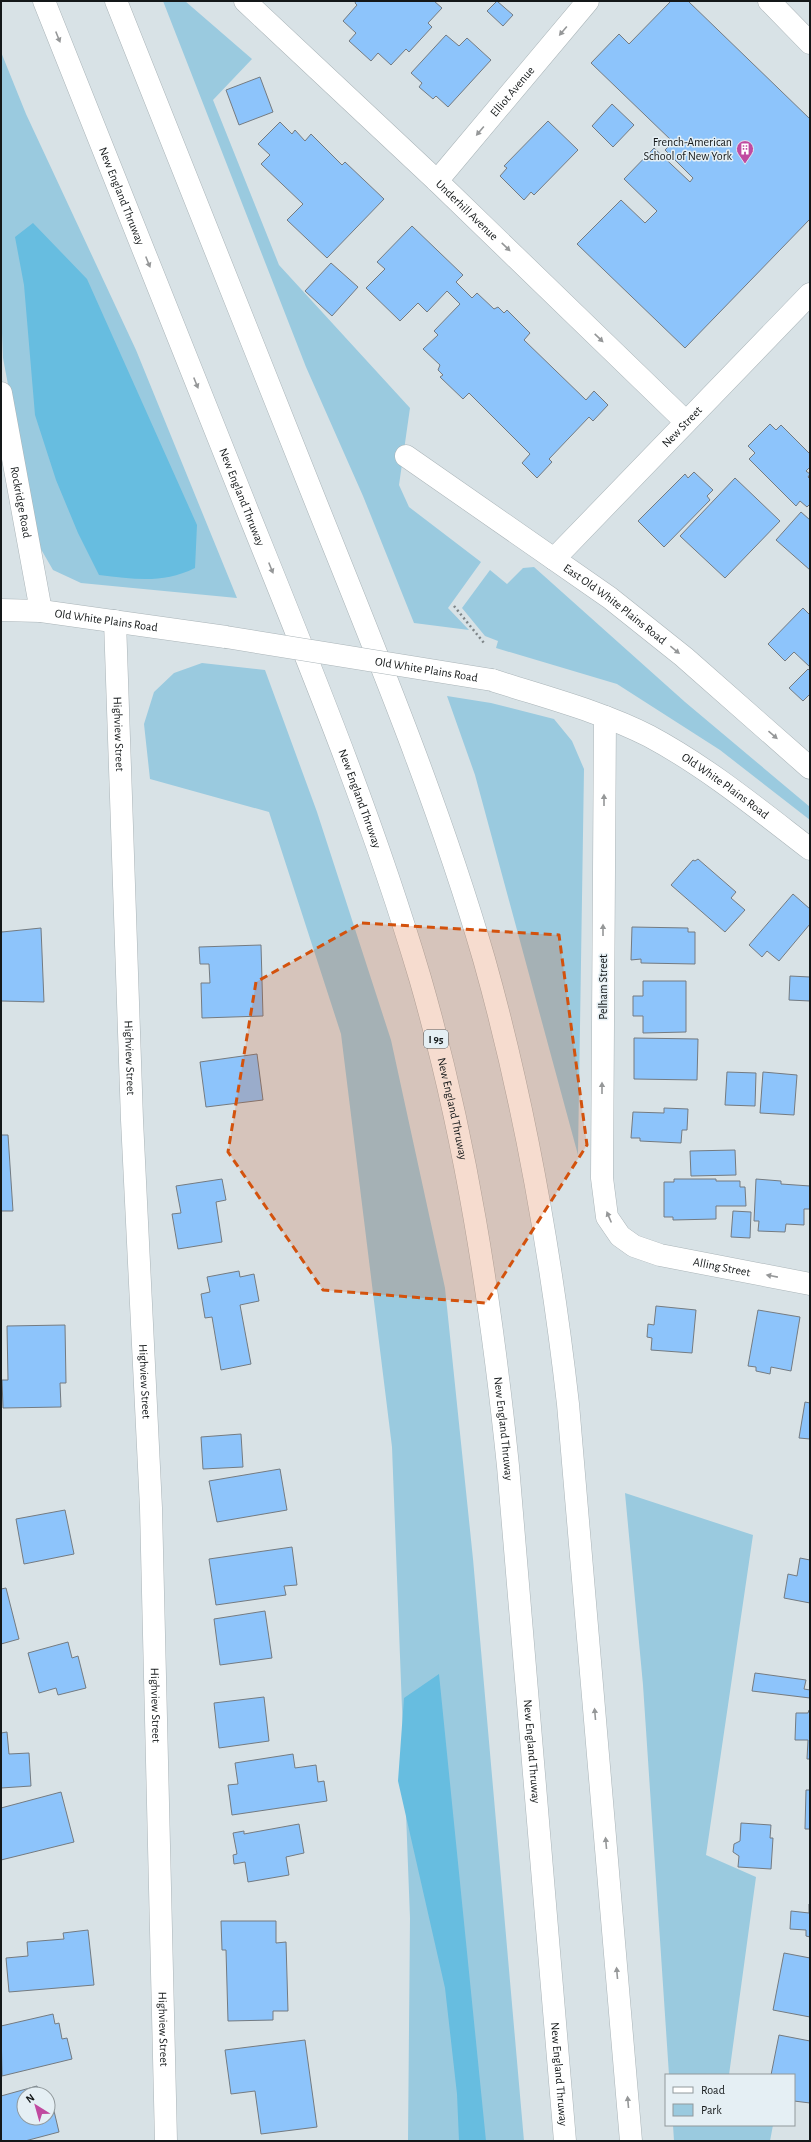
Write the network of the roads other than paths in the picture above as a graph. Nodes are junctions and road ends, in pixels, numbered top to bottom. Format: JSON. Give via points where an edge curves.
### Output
{"nodes":[{"id":1,"x":44,"y":1,"type":"edge"},
{"id":2,"x":116,"y":1,"type":"edge"},
{"id":3,"x":245,"y":1,"type":"edge"},
{"id":4,"x":588,"y":1,"type":"edge"},
{"id":5,"x":769,"y":1,"type":"edge"},
{"id":6,"x":810,"y":43,"type":"edge"},
{"id":7,"x":437,"y":181,"type":"junction"},
{"id":8,"x":810,"y":294,"type":"edge"},
{"id":9,"x":1,"y":393,"type":"edge"},
{"id":10,"x":686,"y":422,"type":"junction"},
{"id":11,"x":406,"y":456,"type":"dead end"},
{"id":12,"x":554,"y":559,"type":"junction"},
{"id":13,"x":1,"y":610,"type":"edge"},
{"id":14,"x":41,"y":611,"type":"junction"},
{"id":15,"x":115,"y":621,"type":"junction"},
{"id":16,"x":605,"y":717,"type":"junction"},
{"id":17,"x":810,"y":768,"type":"edge"},
{"id":18,"x":810,"y":849,"type":"edge"},
{"id":19,"x":634,"y":1246,"type":"joint"},
{"id":20,"x":810,"y":1284,"type":"edge"},
{"id":21,"x":166,"y":2141,"type":"edge"},
{"id":22,"x":564,"y":2141,"type":"edge"},
{"id":23,"x":631,"y":2141,"type":"edge"}],
"edges":[{"from":1,"to":22,"type":"main road","name":"New England Thruway","number":"I 95","one_way":true,"via":[[345,757],[406,932],[448,1089],[479,1241],[498,1369]]},
{"from":23,"to":2,"type":"main road","one_way":true,"via":[[566,1389],[545,1237],[513,1070],[467,905],[412,744]]},
{"from":3,"to":7,"type":"main road","name":"Underhill Avenue"},
{"from":4,"to":7,"type":"main road","name":"Elliot Avenue","one_way":true},
{"from":5,"to":6,"type":"main road"},
{"from":7,"to":10,"type":"main road","name":"Underhill Avenue","one_way":true},
{"from":8,"to":10,"type":"main road","name":"New Street"},
{"from":9,"to":14,"type":"main road","name":"Rockridge Road"},
{"from":10,"to":12,"type":"main road","name":"New Street"},
{"from":11,"to":12,"type":"main road","name":"East Old White Plains Road"},
{"from":12,"to":17,"type":"main road","name":"East Old White Plains Road","one_way":true,"via":[[610,598],[678,652]]},
{"from":13,"to":14,"type":"main road","name":"Old White Plains Road"},
{"from":14,"to":15,"type":"main road","name":"Old White Plains Road"},
{"from":15,"to":16,"type":"main road","name":"Old White Plains Road","bridge":true,"via":[[492,680]]},
{"from":15,"to":21,"type":"main road","name":"Highview Street","via":[[132,1120],[151,1508]]},
{"from":16,"to":18,"type":"main road","name":"Old White Plains Road","via":[[648,736],[704,769]]},
{"from":19,"to":16,"type":"main road","name":"Pelham Street","one_way":true,"via":[[620,1236],[607,1217],[602,1178]]},
{"from":20,"to":19,"type":"main road","name":"Alling Street","one_way":true,"via":[[660,1255]]}]}
